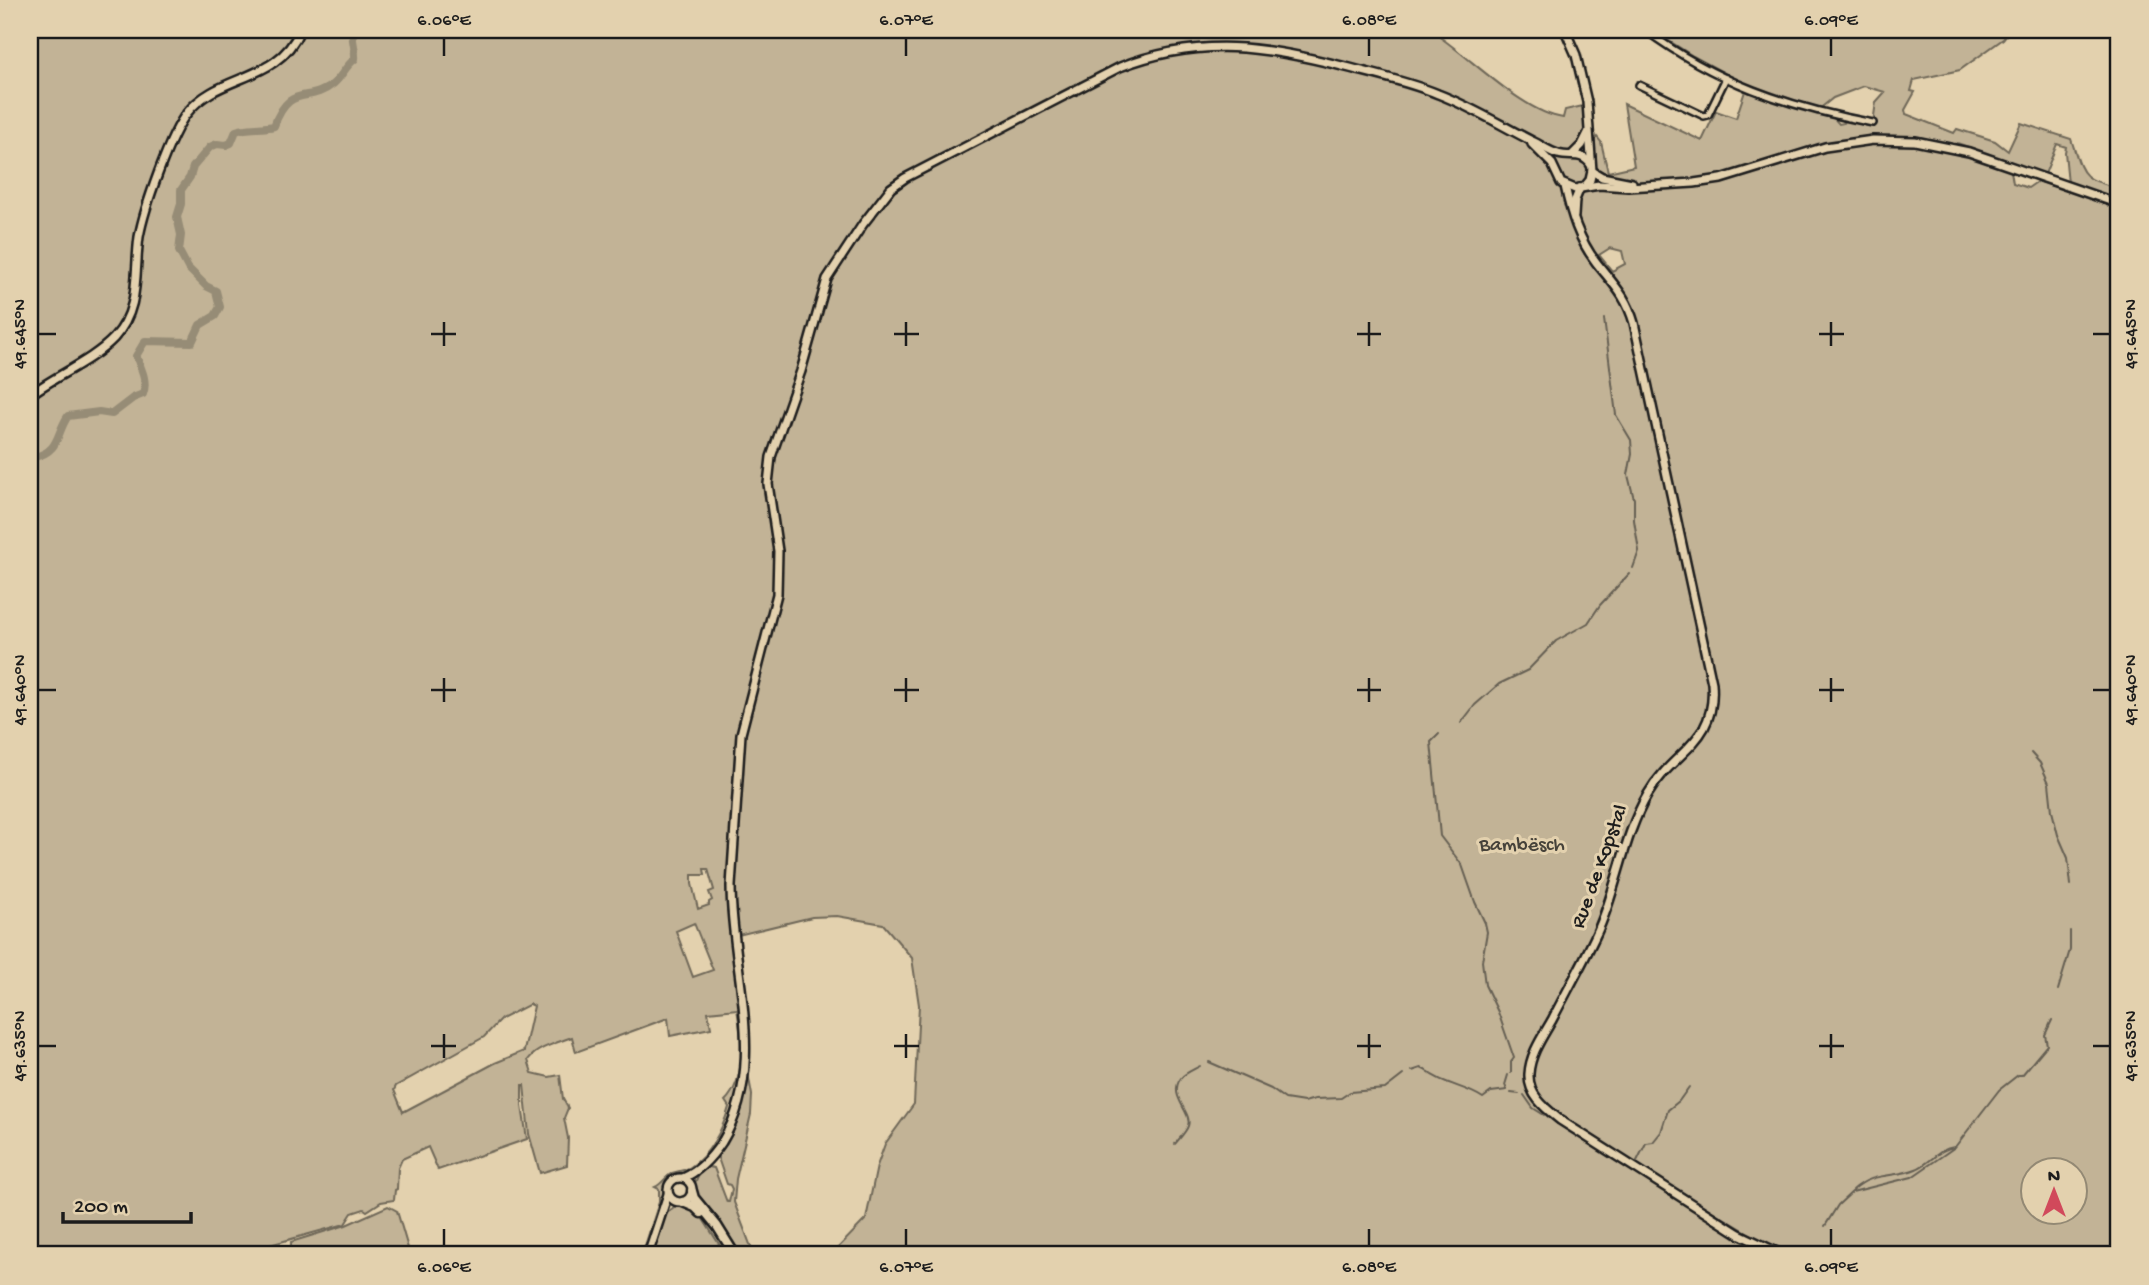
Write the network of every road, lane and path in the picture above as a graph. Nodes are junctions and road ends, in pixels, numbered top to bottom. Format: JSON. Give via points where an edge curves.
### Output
{"nodes":[{"id":1,"x":300,"y":30,"type":"edge"},
{"id":2,"x":1565,"y":30,"type":"edge"},
{"id":3,"x":1645,"y":30,"type":"edge"},
{"id":4,"x":1726,"y":78,"type":"junction"},
{"id":5,"x":1639,"y":85,"type":"dead end"},
{"id":6,"x":1873,"y":123,"type":"dead end"},
{"id":7,"x":1589,"y":132,"type":"junction"},
{"id":8,"x":1524,"y":137,"type":"junction"},
{"id":9,"x":1571,"y":155,"type":"junction"},
{"id":10,"x":1592,"y":168,"type":"junction"},
{"id":11,"x":1558,"y":174,"type":"junction"},
{"id":12,"x":1639,"y":185,"type":"junction"},
{"id":13,"x":1565,"y":186,"type":"junction"},
{"id":14,"x":1582,"y":187,"type":"junction"},
{"id":15,"x":2119,"y":204,"type":"edge"},
{"id":16,"x":1574,"y":220,"type":"junction"},
{"id":17,"x":30,"y":395,"type":"edge"},
{"id":18,"x":702,"y":1166,"type":"junction"},
{"id":19,"x":683,"y":1178,"type":"junction"},
{"id":20,"x":692,"y":1189,"type":"junction"},
{"id":21,"x":668,"y":1194,"type":"junction"},
{"id":22,"x":680,"y":1202,"type":"junction"},
{"id":23,"x":661,"y":1217,"type":"junction"},
{"id":24,"x":648,"y":1255,"type":"edge"},
{"id":25,"x":732,"y":1255,"type":"edge"},
{"id":26,"x":1783,"y":1255,"type":"edge"}],
"edges":[{"from":1,"to":17,"type":"main road","via":[[275,62],[209,94],[187,113],[144,216],[136,288],[123,326],[103,348]]},
{"from":2,"to":7,"type":"main road","via":[[1585,93]]},
{"from":3,"to":4,"type":"street"},
{"from":4,"to":5,"type":"street","via":[[1704,116]]},
{"from":4,"to":6,"type":"street","via":[[1793,105]]},
{"from":7,"to":9,"type":"main road"},
{"from":7,"to":10,"type":"main road"},
{"from":8,"to":9,"type":"main road","via":[[1554,153]]},
{"from":8,"to":11,"type":"main road"},
{"from":8,"to":18,"type":"main road","via":[[1436,93],[1380,75],[1270,50],[1199,47],[1158,54],[1097,78],[891,188],[827,279],[771,457],[768,484],[778,551],[777,594],[741,734],[732,886],[745,1073],[733,1119]]},
{"from":9,"to":10,"type":"main road","via":[[1584,157]]},
{"from":9,"to":11,"type":"main road","via":[[1561,161]]},
{"from":10,"to":12,"type":"main road","via":[[1602,177]]},
{"from":10,"to":14,"type":"main road","via":[[1590,180]]},
{"from":11,"to":13,"type":"main road"},
{"from":12,"to":14,"type":"main road"},
{"from":12,"to":15,"type":"main road","via":[[1721,179],[1818,148],[1873,141],[1934,144],[1969,152]]},
{"from":13,"to":14,"type":"main road"},
{"from":13,"to":16,"type":"main road","name":"Rue de Kopstal"},
{"from":14,"to":16,"type":"main road","via":[[1575,200]]},
{"from":16,"to":26,"type":"main road","name":"Rue de Kopstal","via":[[1585,246],[1622,293],[1634,323],[1714,701],[1706,727],[1662,774],[1638,813],[1602,923],[1531,1060],[1530,1084],[1542,1105],[1560,1121],[1739,1234]]},
{"from":18,"to":19,"type":"main road"},
{"from":18,"to":20,"type":"main road"},
{"from":19,"to":20,"type":"main road"},
{"from":19,"to":21,"type":"main road","via":[[669,1183]]},
{"from":20,"to":22,"type":"main road","via":[[690,1198]]},
{"from":20,"to":25,"type":"highway"},
{"from":21,"to":22,"type":"main road"},
{"from":21,"to":23,"type":"main road"},
{"from":22,"to":23,"type":"main road"},
{"from":22,"to":25,"type":"highway","via":[[695,1206]]},
{"from":23,"to":24,"type":"main road"}]}
